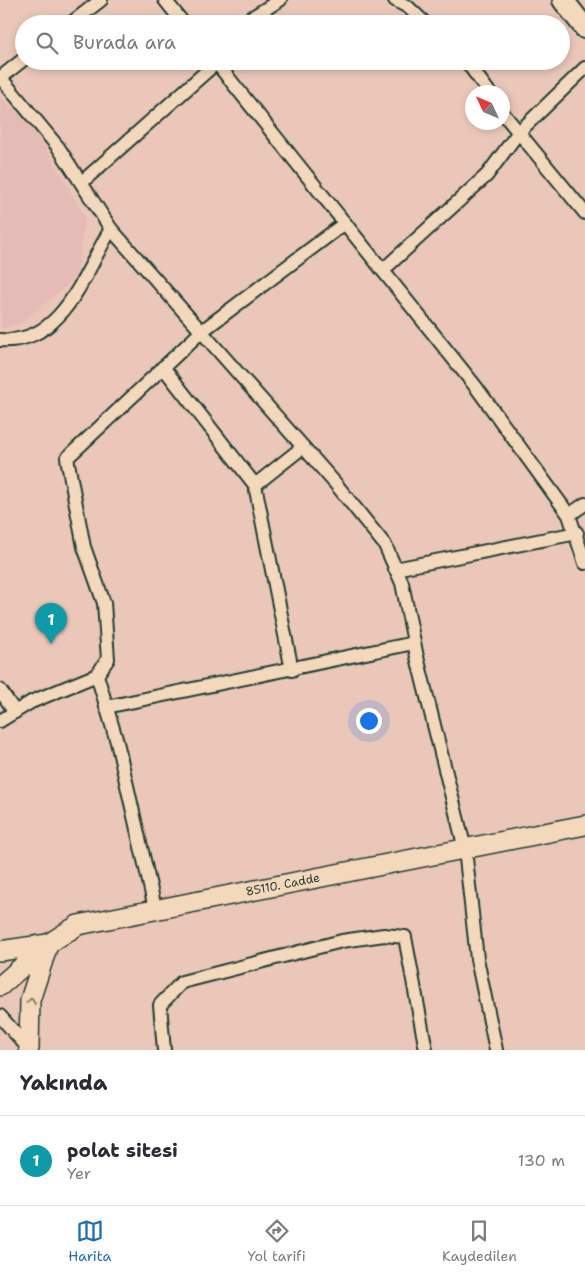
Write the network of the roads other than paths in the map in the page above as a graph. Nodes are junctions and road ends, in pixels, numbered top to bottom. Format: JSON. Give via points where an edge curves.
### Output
{"nodes":[{"id":1,"x":101,"y":0,"type":"edge"},
{"id":2,"x":165,"y":0,"type":"edge"},
{"id":3,"x":280,"y":0,"type":"edge"},
{"id":4,"x":395,"y":0,"type":"edge"},
{"id":5,"x":563,"y":0,"type":"edge"},
{"id":6,"x":82,"y":15,"type":"edge"},
{"id":7,"x":177,"y":15,"type":"edge"},
{"id":8,"x":256,"y":15,"type":"edge"},
{"id":9,"x":416,"y":15,"type":"edge"},
{"id":10,"x":585,"y":28,"type":"edge"},
{"id":11,"x":15,"y":66,"type":"edge"},
{"id":12,"x":585,"y":68,"type":"edge"},
{"id":13,"x":206,"y":70,"type":"edge"},
{"id":14,"x":221,"y":70,"type":"edge"},
{"id":15,"x":473,"y":70,"type":"edge"},
{"id":16,"x":0,"y":77,"type":"edge"},
{"id":17,"x":484,"y":85,"type":"edge"},
{"id":18,"x":510,"y":122,"type":"edge"},
{"id":19,"x":518,"y":133,"type":"junction"},
{"id":20,"x":82,"y":182,"type":"junction"},
{"id":21,"x":585,"y":213,"type":"edge"},
{"id":22,"x":345,"y":223,"type":"junction"},
{"id":23,"x":111,"y":229,"type":"junction"},
{"id":24,"x":383,"y":270,"type":"junction"},
{"id":25,"x":202,"y":331,"type":"junction"},
{"id":26,"x":0,"y":340,"type":"edge"},
{"id":27,"x":163,"y":367,"type":"junction"},
{"id":28,"x":303,"y":447,"type":"junction"},
{"id":29,"x":255,"y":485,"type":"junction"},
{"id":30,"x":585,"y":504,"type":"edge"},
{"id":31,"x":569,"y":515,"type":"junction"},
{"id":32,"x":577,"y":533,"type":"junction"},
{"id":33,"x":585,"y":564,"type":"edge"},
{"id":34,"x":396,"y":569,"type":"junction"},
{"id":35,"x":414,"y":643,"type":"junction"},
{"id":36,"x":292,"y":670,"type":"junction"},
{"id":37,"x":97,"y":675,"type":"junction"},
{"id":38,"x":0,"y":690,"type":"edge"},
{"id":39,"x":106,"y":707,"type":"junction"},
{"id":40,"x":15,"y":712,"type":"junction"},
{"id":41,"x":0,"y":721,"type":"edge"},
{"id":42,"x":585,"y":825,"type":"edge"},
{"id":43,"x":465,"y":849,"type":"junction"},
{"id":44,"x":155,"y":908,"type":"junction"},
{"id":45,"x":48,"y":944,"type":"junction"},
{"id":46,"x":0,"y":951,"type":"edge"},
{"id":47,"x":0,"y":986,"type":"edge"},
{"id":48,"x":0,"y":1016,"type":"edge"},
{"id":49,"x":30,"y":1050,"type":"edge"},
{"id":50,"x":164,"y":1050,"type":"edge"},
{"id":51,"x":426,"y":1050,"type":"edge"},
{"id":52,"x":496,"y":1050,"type":"edge"}],
"edges":[{"from":1,"to":6,"type":"street"},
{"from":2,"to":7,"type":"street"},
{"from":3,"to":8,"type":"street"},
{"from":4,"to":9,"type":"street"},
{"from":5,"to":10,"type":"main road"},
{"from":11,"to":16,"type":"street"},
{"from":12,"to":19,"type":"street"},
{"from":13,"to":20,"type":"street"},
{"from":14,"to":22,"type":"street"},
{"from":15,"to":17,"type":"street"},
{"from":16,"to":20,"type":"street","via":[[58,147]]},
{"from":18,"to":19,"type":"street"},
{"from":19,"to":21,"type":"street"},
{"from":19,"to":24,"type":"street","via":[[487,175]]},
{"from":20,"to":23,"type":"street"},
{"from":22,"to":24,"type":"street"},
{"from":22,"to":25,"type":"street"},
{"from":23,"to":25,"type":"street"},
{"from":23,"to":26,"type":"street","via":[[73,297],[51,322],[36,334],[11,341]]},
{"from":24,"to":31,"type":"street","via":[[476,388]]},
{"from":25,"to":27,"type":"street"},
{"from":25,"to":28,"type":"street"},
{"from":27,"to":29,"type":"street"},
{"from":27,"to":37,"type":"street","via":[[67,458],[84,547],[104,603],[108,659]]},
{"from":28,"to":29,"type":"street"},
{"from":28,"to":34,"type":"street","via":[[384,545]]},
{"from":29,"to":36,"type":"street"},
{"from":30,"to":31,"type":"street"},
{"from":31,"to":32,"type":"street"},
{"from":32,"to":33,"type":"street"},
{"from":32,"to":34,"type":"street"},
{"from":34,"to":35,"type":"street","via":[[402,583]]},
{"from":35,"to":36,"type":"street"},
{"from":35,"to":43,"type":"street"},
{"from":36,"to":39,"type":"street"},
{"from":37,"to":39,"type":"street"},
{"from":37,"to":40,"type":"street","via":[[31,702]]},
{"from":38,"to":40,"type":"street"},
{"from":39,"to":44,"type":"street"},
{"from":40,"to":41,"type":"street"},
{"from":42,"to":43,"type":"street","name":"85110. Cadde"},
{"from":43,"to":44,"type":"street","name":"85110. Cadde"},
{"from":43,"to":52,"type":"street","via":[[477,959]]},
{"from":44,"to":45,"type":"street","name":"85110. Cadde","via":[[78,925]]},
{"from":45,"to":46,"type":"street"},
{"from":45,"to":47,"type":"street","name":"85110. Cadde"},
{"from":49,"to":45,"type":"street","one_way":true,"via":[[30,1000]]},
{"from":48,"to":49,"type":"street"},
{"from":50,"to":51,"type":"street","via":[[160,1005],[182,982],[342,941],[384,935],[405,936]]}]}
